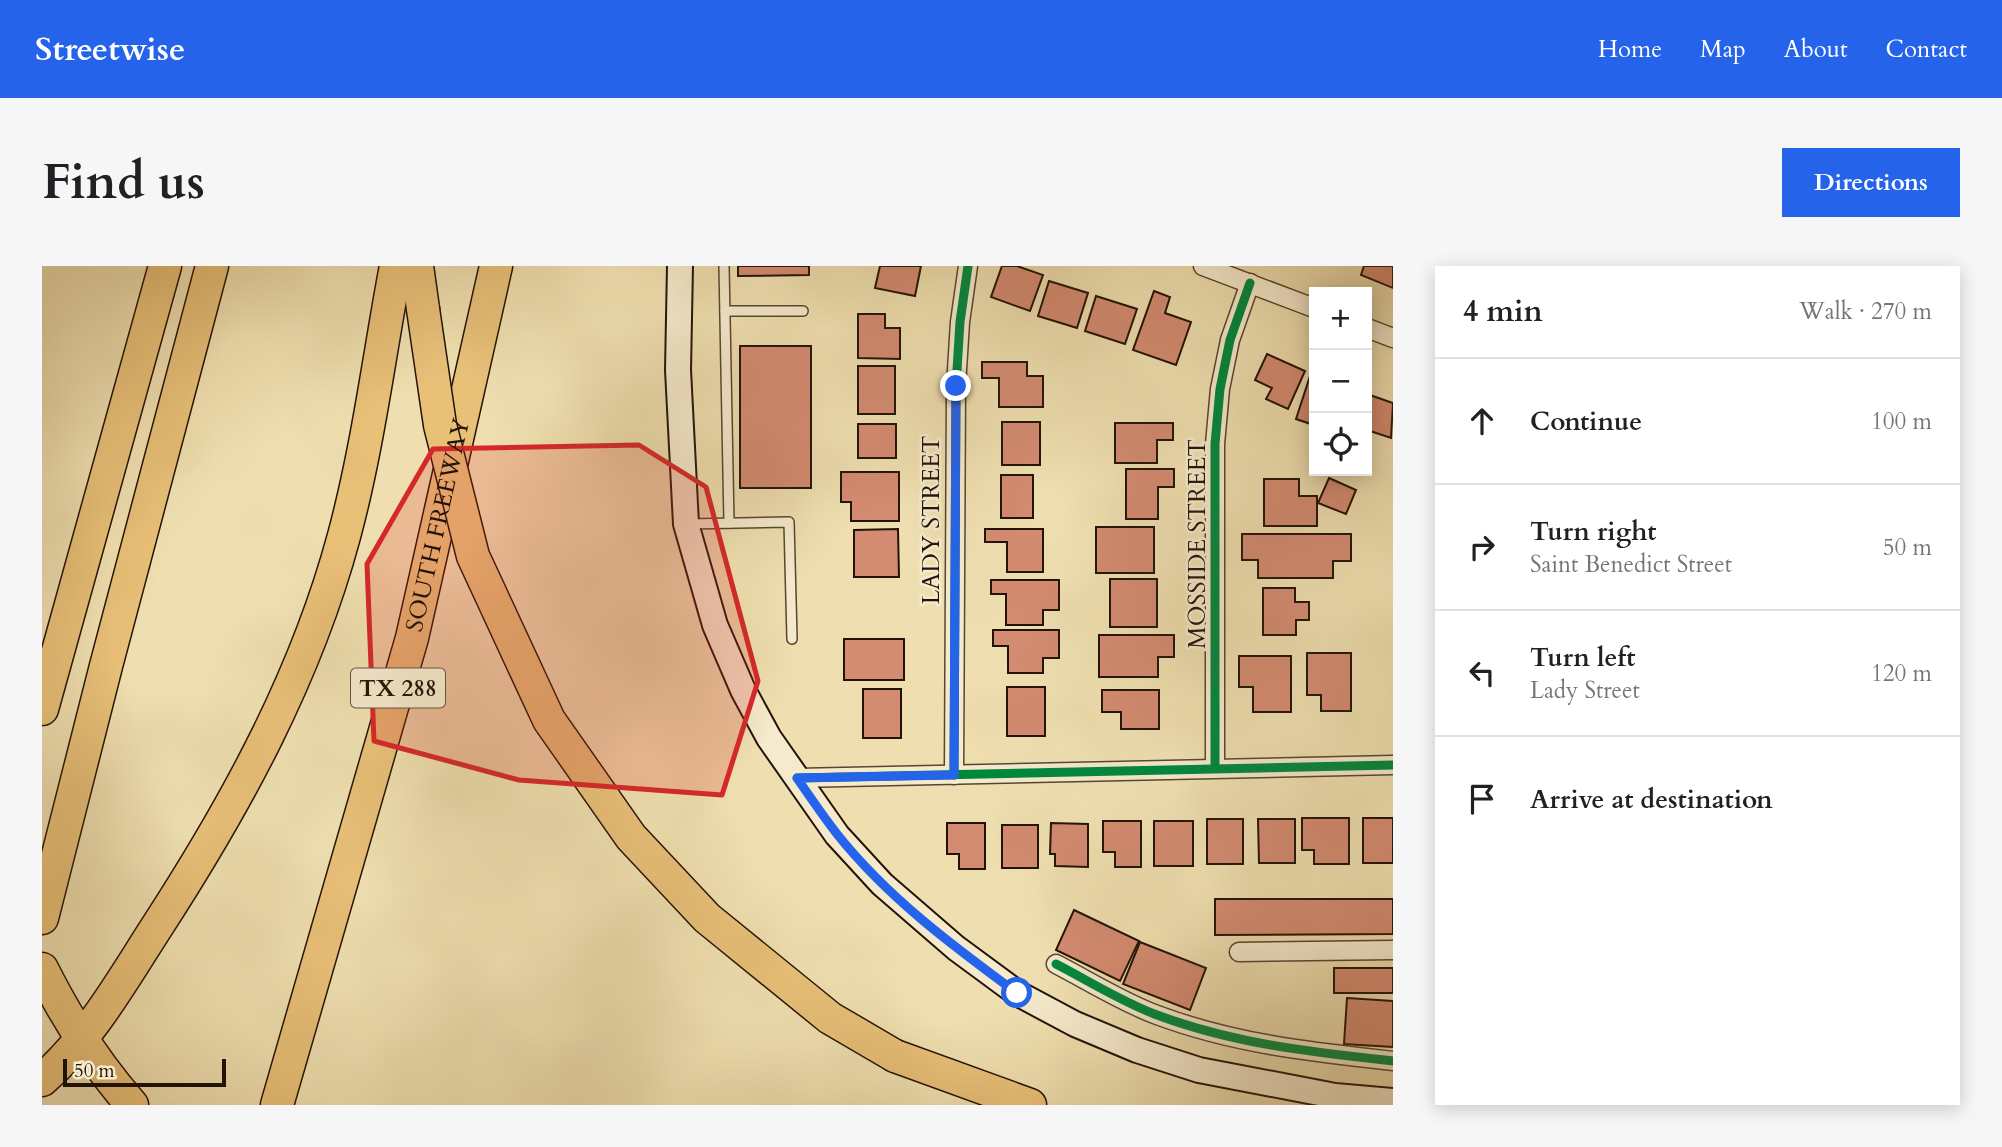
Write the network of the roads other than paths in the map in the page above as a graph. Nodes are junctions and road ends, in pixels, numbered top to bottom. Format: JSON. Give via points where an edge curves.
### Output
{"nodes":[{"id":1,"x":165,"y":266,"type":"edge"},
{"id":2,"x":212,"y":266,"type":"edge"},
{"id":3,"x":396,"y":266,"type":"edge"},
{"id":4,"x":417,"y":266,"type":"edge"},
{"id":5,"x":496,"y":266,"type":"edge"},
{"id":6,"x":680,"y":266,"type":"edge"},
{"id":7,"x":724,"y":266,"type":"edge"},
{"id":8,"x":968,"y":266,"type":"edge"},
{"id":9,"x":1203,"y":266,"type":"edge"},
{"id":10,"x":1250,"y":283,"type":"junction"},
{"id":11,"x":1309,"y":306,"type":"edge"},
{"id":12,"x":725,"y":311,"type":"junction"},
{"id":13,"x":803,"y":311,"type":"dead end"},
{"id":14,"x":1372,"y":330,"type":"edge"},
{"id":15,"x":1393,"y":338,"type":"edge"},
{"id":16,"x":729,"y":523,"type":"junction"},
{"id":17,"x":686,"y":524,"type":"junction"},
{"id":18,"x":792,"y":639,"type":"dead end"},
{"id":19,"x":42,"y":709,"type":"edge"},
{"id":20,"x":1393,"y":765,"type":"edge"},
{"id":21,"x":1215,"y":768,"type":"junction"},
{"id":22,"x":954,"y":775,"type":"junction"},
{"id":23,"x":797,"y":778,"type":"junction"},
{"id":24,"x":42,"y":918,"type":"edge"},
{"id":25,"x":1393,"y":950,"type":"edge"},
{"id":26,"x":1239,"y":952,"type":"dead end"},
{"id":27,"x":1056,"y":964,"type":"dead end"},
{"id":28,"x":42,"y":969,"type":"edge"},
{"id":29,"x":1393,"y":1060,"type":"edge"},
{"id":30,"x":42,"y":1080,"type":"edge"},
{"id":31,"x":1393,"y":1101,"type":"edge"},
{"id":32,"x":132,"y":1105,"type":"edge"},
{"id":33,"x":277,"y":1105,"type":"edge"},
{"id":34,"x":1030,"y":1105,"type":"edge"}],
"edges":[{"from":1,"to":19,"type":"highway"},
{"from":2,"to":24,"type":"highway"},
{"from":3,"to":30,"type":"highway","via":[[361,467],[344,537],[285,701],[202,857],[99,1018]]},
{"from":4,"to":34,"type":"highway","bridge":true,"via":[[439,425],[473,556],[548,720],[631,837],[706,918],[830,1018],[895,1056]]},
{"from":5,"to":33,"type":"highway","name":"SOUTH FREEWAY","number":"TX 288","via":[[412,638]]},
{"from":6,"to":17,"type":"main road","via":[[678,370]]},
{"from":7,"to":12,"type":"lane"},
{"from":8,"to":22,"type":"street","name":"LADY STREET","via":[[956,386]]},
{"from":9,"to":10,"type":"street"},
{"from":10,"to":11,"type":"street"},
{"from":10,"to":21,"type":"street","name":"MOSSIDE STREET","via":[[1230,340],[1215,444]]},
{"from":12,"to":13,"type":"lane"},
{"from":12,"to":16,"type":"lane"},
{"from":14,"to":15,"type":"street"},
{"from":16,"to":17,"type":"lane"},
{"from":16,"to":18,"type":"lane","via":[[789,522]]},
{"from":17,"to":23,"type":"main road","via":[[715,625],[733,668],[769,738]]},
{"from":20,"to":21,"type":"street"},
{"from":21,"to":22,"type":"street"},
{"from":22,"to":23,"type":"street"},
{"from":23,"to":31,"type":"main road","via":[[837,835],[883,884],[956,948],[1017,993],[1075,1024],[1199,1070],[1335,1096]]},
{"from":25,"to":26,"type":"street"},
{"from":27,"to":29,"type":"street","via":[[1156,1014],[1251,1043]]},
{"from":28,"to":32,"type":"highway","via":[[100,1069]]}]}
